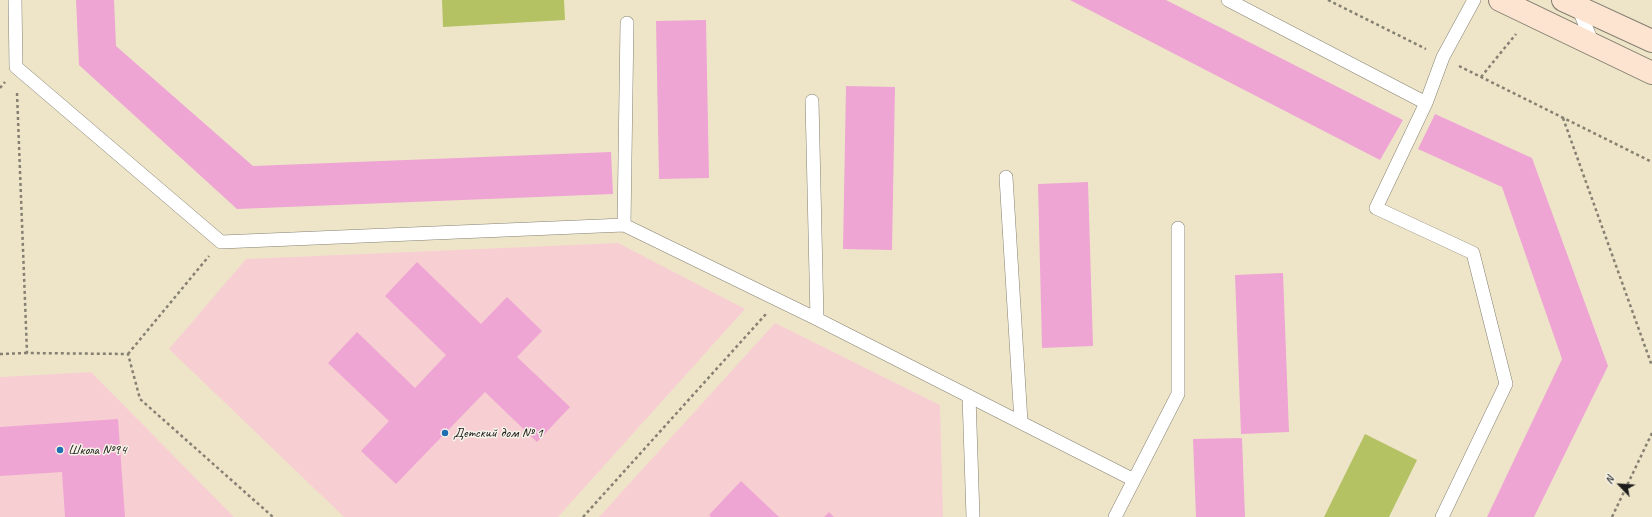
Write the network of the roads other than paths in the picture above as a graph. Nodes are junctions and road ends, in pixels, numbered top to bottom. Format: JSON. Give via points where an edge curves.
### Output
{"nodes":[{"id":1,"x":15,"y":0,"type":"edge"},
{"id":2,"x":1228,"y":0,"type":"edge"},
{"id":3,"x":1474,"y":0,"type":"edge"},
{"id":4,"x":1500,"y":0,"type":"edge"},
{"id":5,"x":1573,"y":2,"type":"edge"},
{"id":6,"x":627,"y":23,"type":"dead end"},
{"id":7,"x":1652,"y":41,"type":"edge"},
{"id":8,"x":1593,"y":44,"type":"junction"},
{"id":9,"x":1652,"y":73,"type":"edge"},
{"id":10,"x":812,"y":101,"type":"dead end"},
{"id":11,"x":1426,"y":103,"type":"junction"},
{"id":12,"x":1006,"y":177,"type":"dead end"},
{"id":13,"x":624,"y":225,"type":"junction"},
{"id":14,"x":1178,"y":228,"type":"dead end"},
{"id":15,"x":817,"y":318,"type":"junction"},
{"id":16,"x":968,"y":396,"type":"junction"},
{"id":17,"x":1021,"y":422,"type":"junction"},
{"id":18,"x":1134,"y":480,"type":"junction"},
{"id":19,"x":973,"y":517,"type":"edge"},
{"id":20,"x":1115,"y":517,"type":"edge"},
{"id":21,"x":1442,"y":517,"type":"edge"}],
"edges":[{"from":1,"to":13,"type":"lane","via":[[16,67],[221,242]]},
{"from":2,"to":11,"type":"lane"},
{"from":3,"to":11,"type":"lane","via":[[1443,57]]},
{"from":4,"to":8,"type":"main road"},
{"from":5,"to":7,"type":"main road"},
{"from":5,"to":8,"type":"lane"},
{"from":6,"to":13,"type":"lane"},
{"from":8,"to":9,"type":"main road"},
{"from":10,"to":15,"type":"lane"},
{"from":11,"to":21,"type":"lane","via":[[1376,208],[1473,253],[1506,384]]},
{"from":12,"to":17,"type":"lane"},
{"from":13,"to":15,"type":"lane"},
{"from":14,"to":18,"type":"lane","via":[[1178,394]]},
{"from":15,"to":16,"type":"lane"},
{"from":16,"to":17,"type":"lane"},
{"from":16,"to":19,"type":"lane"},
{"from":17,"to":18,"type":"lane"},
{"from":18,"to":20,"type":"lane"}]}
